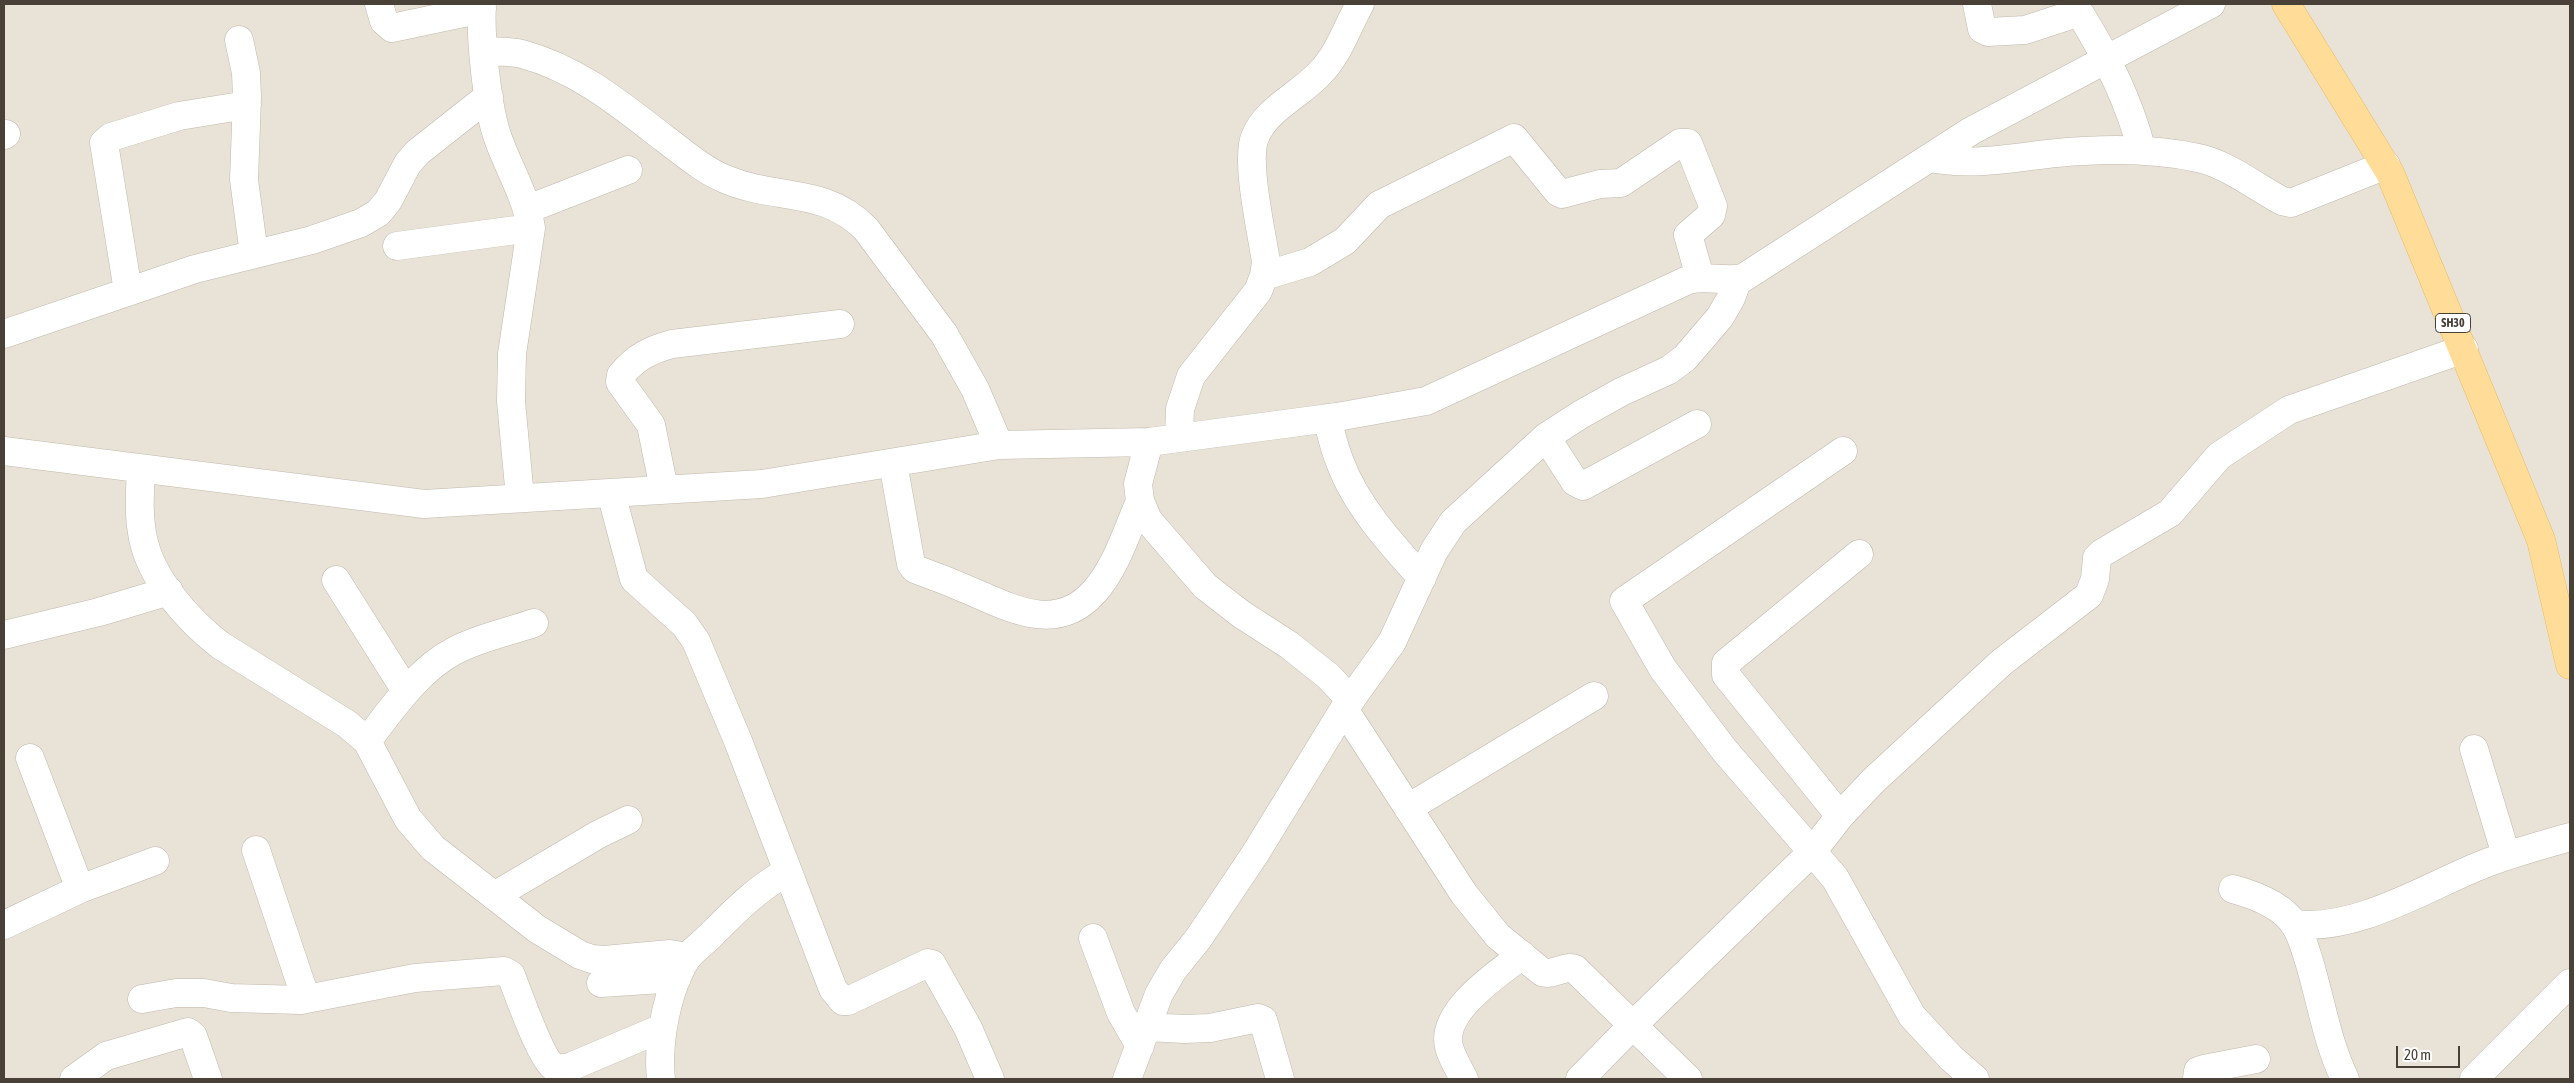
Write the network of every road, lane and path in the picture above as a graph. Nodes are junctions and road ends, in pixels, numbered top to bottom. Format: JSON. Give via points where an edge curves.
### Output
{"nodes":[{"id":1,"x":378,"y":4,"type":"edge"},
{"id":2,"x":1360,"y":4,"type":"edge"},
{"id":3,"x":1977,"y":4,"type":"edge"},
{"id":4,"x":2211,"y":4,"type":"edge"},
{"id":5,"x":2289,"y":5,"type":"edge"},
{"id":6,"x":482,"y":6,"type":"edge"},
{"id":7,"x":239,"y":40,"type":"dead end"},
{"id":8,"x":484,"y":51,"type":"junction"},
{"id":9,"x":2107,"y":57,"type":"junction"},
{"id":10,"x":489,"y":96,"type":"junction"},
{"id":11,"x":247,"y":105,"type":"junction"},
{"id":12,"x":2142,"y":151,"type":"junction"},
{"id":13,"x":1928,"y":158,"type":"junction"},
{"id":14,"x":2386,"y":165,"type":"junction"},
{"id":15,"x":628,"y":170,"type":"dead end"},
{"id":16,"x":529,"y":218,"type":"junction"},
{"id":17,"x":397,"y":246,"type":"dead end"},
{"id":18,"x":254,"y":254,"type":"junction"},
{"id":19,"x":1264,"y":276,"type":"junction"},
{"id":20,"x":1700,"y":277,"type":"junction"},
{"id":21,"x":1738,"y":279,"type":"junction"},
{"id":22,"x":128,"y":291,"type":"junction"},
{"id":23,"x":840,"y":324,"type":"dead end"},
{"id":24,"x":4,"y":334,"type":"edge"},
{"id":25,"x":2464,"y":349,"type":"junction"},
{"id":26,"x":1327,"y":418,"type":"junction"},
{"id":27,"x":1697,"y":424,"type":"dead end"},
{"id":28,"x":1546,"y":437,"type":"junction"},
{"id":29,"x":1179,"y":438,"type":"junction"},
{"id":30,"x":1149,"y":442,"type":"junction"},
{"id":31,"x":1000,"y":445,"type":"junction"},
{"id":32,"x":4,"y":451,"type":"edge"},
{"id":33,"x":1843,"y":451,"type":"dead end"},
{"id":34,"x":893,"y":463,"type":"junction"},
{"id":35,"x":141,"y":469,"type":"junction"},
{"id":36,"x":664,"y":490,"type":"junction"},
{"id":37,"x":611,"y":493,"type":"junction"},
{"id":38,"x":520,"y":498,"type":"junction"},
{"id":39,"x":1140,"y":501,"type":"junction"},
{"id":40,"x":1859,"y":554,"type":"dead end"},
{"id":41,"x":1422,"y":578,"type":"junction"},
{"id":42,"x":336,"y":580,"type":"dead end"},
{"id":43,"x":169,"y":591,"type":"junction"},
{"id":44,"x":534,"y":623,"type":"dead end"},
{"id":45,"x":4,"y":635,"type":"edge"},
{"id":46,"x":2570,"y":665,"type":"edge"},
{"id":47,"x":406,"y":691,"type":"junction"},
{"id":48,"x":1594,"y":696,"type":"dead end"},
{"id":49,"x":1347,"y":705,"type":"junction"},
{"id":50,"x":367,"y":741,"type":"junction"},
{"id":51,"x":2474,"y":750,"type":"dead end"},
{"id":52,"x":30,"y":758,"type":"dead end"},
{"id":53,"x":1408,"y":808,"type":"junction"},
{"id":54,"x":1840,"y":816,"type":"junction"},
{"id":55,"x":628,"y":820,"type":"dead end"},
{"id":56,"x":2570,"y":837,"type":"edge"},
{"id":57,"x":256,"y":850,"type":"dead end"},
{"id":58,"x":1812,"y":852,"type":"junction"},
{"id":59,"x":2506,"y":856,"type":"junction"},
{"id":60,"x":155,"y":861,"type":"dead end"},
{"id":61,"x":788,"y":872,"type":"junction"},
{"id":62,"x":80,"y":889,"type":"junction"},
{"id":63,"x":2233,"y":889,"type":"dead end"},
{"id":64,"x":494,"y":896,"type":"junction"},
{"id":65,"x":2294,"y":924,"type":"junction"},
{"id":66,"x":4,"y":925,"type":"edge"},
{"id":67,"x":1093,"y":938,"type":"dead end"},
{"id":68,"x":1522,"y":955,"type":"junction"},
{"id":69,"x":683,"y":968,"type":"junction"},
{"id":70,"x":2570,"y":983,"type":"edge"},
{"id":71,"x":601,"y":984,"type":"dead end"},
{"id":72,"x":142,"y":999,"type":"dead end"},
{"id":73,"x":306,"y":999,"type":"junction"},
{"id":74,"x":1632,"y":1026,"type":"junction"},
{"id":75,"x":662,"y":1028,"type":"junction"},
{"id":76,"x":1143,"y":1036,"type":"junction"},
{"id":77,"x":2256,"y":1059,"type":"dead end"},
{"id":78,"x":74,"y":1079,"type":"edge"},
{"id":79,"x":208,"y":1079,"type":"edge"},
{"id":80,"x":660,"y":1079,"type":"edge"},
{"id":81,"x":990,"y":1079,"type":"edge"},
{"id":82,"x":1127,"y":1079,"type":"edge"},
{"id":83,"x":1280,"y":1079,"type":"edge"},
{"id":84,"x":1464,"y":1079,"type":"edge"},
{"id":85,"x":1580,"y":1079,"type":"edge"},
{"id":86,"x":1688,"y":1079,"type":"edge"},
{"id":87,"x":1975,"y":1079,"type":"edge"},
{"id":88,"x":2197,"y":1079,"type":"edge"},
{"id":89,"x":2345,"y":1079,"type":"edge"},
{"id":90,"x":2474,"y":1079,"type":"edge"}],
"edges":[{"from":1,"to":6,"type":"street","via":[[384,21],[392,28]]},
{"from":2,"to":19,"type":"street","via":[[1337,51],[1322,72],[1267,118],[1254,138],[1251,157],[1266,262]]},
{"from":3,"to":9,"type":"street","via":[[1982,30],[1988,32],[2025,30],[2079,14]]},
{"from":4,"to":9,"type":"street"},
{"from":5,"to":14,"type":"main road","number":"SH30"},
{"from":6,"to":8,"type":"street"},
{"from":7,"to":11,"type":"street","via":[[246,73]]},
{"from":8,"to":10,"type":"street"},
{"from":8,"to":31,"type":"street","via":[[522,54],[568,71],[606,93],[698,163],[725,179],[816,200],[851,214],[866,229],[944,334],[975,389]]},
{"from":9,"to":12,"type":"street","via":[[2134,117]]},
{"from":9,"to":13,"type":"street"},
{"from":10,"to":16,"type":"street","via":[[498,141]]},
{"from":10,"to":18,"type":"street","via":[[408,163],[378,213],[361,223],[312,240]]},
{"from":11,"to":18,"type":"street","via":[[244,180]]},
{"from":11,"to":22,"type":"street","via":[[179,116],[104,143]]},
{"from":12,"to":13,"type":"street","via":[[2083,151],[1977,163]]},
{"from":12,"to":14,"type":"street","via":[[2199,158],[2291,203]]},
{"from":13,"to":21,"type":"street"},
{"from":14,"to":25,"type":"main road","number":"SH30"},
{"from":15,"to":16,"type":"street"},
{"from":16,"to":17,"type":"street"},
{"from":16,"to":38,"type":"street","via":[[512,354],[511,401]]},
{"from":18,"to":22,"type":"street"},
{"from":19,"to":20,"type":"street","via":[[1310,262],[1345,241],[1379,205],[1514,138],[1562,194],[1600,184],[1620,183],[1680,142],[1688,143],[1713,206],[1711,215],[1688,235]]},
{"from":19,"to":29,"type":"street","via":[[1258,290],[1191,376],[1180,409]]},
{"from":20,"to":21,"type":"street"},
{"from":20,"to":26,"type":"street","via":[[1426,401]]},
{"from":21,"to":28,"type":"street","via":[[1720,317],[1685,358],[1669,370],[1621,392]]},
{"from":22,"to":24,"type":"street"},
{"from":23,"to":36,"type":"street","via":[[672,344],[652,349],[636,358],[621,375],[620,382],[650,425]]},
{"from":25,"to":46,"type":"main road","number":"SH30","via":[[2541,540]]},
{"from":25,"to":54,"type":"street","via":[[2289,410],[2225,452],[2170,513],[2102,552],[2097,558],[2089,595],[2002,662]]},
{"from":26,"to":29,"type":"street"},
{"from":26,"to":41,"type":"street","via":[[1340,464],[1360,500],[1394,548]]},
{"from":27,"to":28,"type":"street","via":[[1583,486],[1575,482]]},
{"from":28,"to":41,"type":"street","via":[[1454,522],[1434,551]]},
{"from":29,"to":30,"type":"street"},
{"from":30,"to":31,"type":"street"},
{"from":30,"to":39,"type":"street","via":[[1138,484]]},
{"from":31,"to":34,"type":"street"},
{"from":32,"to":35,"type":"street"},
{"from":33,"to":58,"type":"street","via":[[1624,601],[1663,669],[1725,751]]},
{"from":34,"to":36,"type":"street","via":[[762,484]]},
{"from":34,"to":39,"type":"street","via":[[911,564],[915,568],[1012,609],[1047,616],[1078,606],[1094,593]]},
{"from":35,"to":38,"type":"street","via":[[424,504]]},
{"from":35,"to":43,"type":"street","via":[[143,539],[152,564]]},
{"from":36,"to":37,"type":"street"},
{"from":37,"to":38,"type":"street"},
{"from":37,"to":61,"type":"street","via":[[631,571],[643,588],[684,624],[696,640]]},
{"from":39,"to":49,"type":"street","via":[[1148,520],[1205,586],[1328,676]]},
{"from":40,"to":54,"type":"street","via":[[1726,663],[1724,670]]},
{"from":41,"to":49,"type":"street","via":[[1392,642]]},
{"from":42,"to":47,"type":"street"},
{"from":43,"to":45,"type":"street"},
{"from":43,"to":50,"type":"street","via":[[201,630],[214,640],[347,724]]},
{"from":44,"to":47,"type":"street","via":[[454,651]]},
{"from":47,"to":50,"type":"street"},
{"from":48,"to":53,"type":"street"},
{"from":49,"to":53,"type":"street"},
{"from":49,"to":76,"type":"street","via":[[1255,854],[1198,939],[1173,970],[1159,994]]},
{"from":50,"to":64,"type":"street","via":[[408,820],[433,848]]},
{"from":51,"to":59,"type":"street"},
{"from":52,"to":62,"type":"street"},
{"from":53,"to":68,"type":"street","via":[[1478,911],[1498,936]]},
{"from":54,"to":58,"type":"street"},
{"from":55,"to":64,"type":"street"},
{"from":56,"to":59,"type":"street"},
{"from":57,"to":73,"type":"street"},
{"from":58,"to":74,"type":"street"},
{"from":58,"to":87,"type":"street","via":[[1834,878],[1912,1016]]},
{"from":59,"to":65,"type":"street","via":[[2405,901],[2313,927]]},
{"from":60,"to":62,"type":"street"},
{"from":61,"to":69,"type":"street","via":[[749,896]]},
{"from":61,"to":81,"type":"street","via":[[838,997],[848,1001],[928,963],[932,964],[968,1028]]},
{"from":62,"to":66,"type":"street"},
{"from":63,"to":65,"type":"street","via":[[2249,893],[2278,908]]},
{"from":64,"to":69,"type":"street","via":[[537,929],[580,955],[604,960],[670,954]]},
{"from":65,"to":89,"type":"street"},
{"from":67,"to":76,"type":"street","via":[[1121,1013]]},
{"from":68,"to":74,"type":"street","via":[[1547,974],[1570,967],[1575,969]]},
{"from":68,"to":84,"type":"street","via":[[1480,988],[1451,1024],[1449,1047]]},
{"from":69,"to":71,"type":"street"},
{"from":69,"to":75,"type":"street"},
{"from":70,"to":90,"type":"street"},
{"from":72,"to":73,"type":"street","via":[[176,993],[204,993],[265,1000]]},
{"from":73,"to":75,"type":"street","via":[[416,978],[508,972],[540,1048],[549,1062],[559,1068],[570,1067]]},
{"from":74,"to":85,"type":"street"},
{"from":74,"to":86,"type":"street"},
{"from":75,"to":80,"type":"street","via":[[658,1059]]},
{"from":76,"to":82,"type":"street"},
{"from":76,"to":83,"type":"street","via":[[1258,1018],[1263,1020]]},
{"from":77,"to":88,"type":"street","via":[[2204,1068],[2198,1071]]},
{"from":78,"to":79,"type":"street","via":[[106,1056],[188,1032]]}]}
